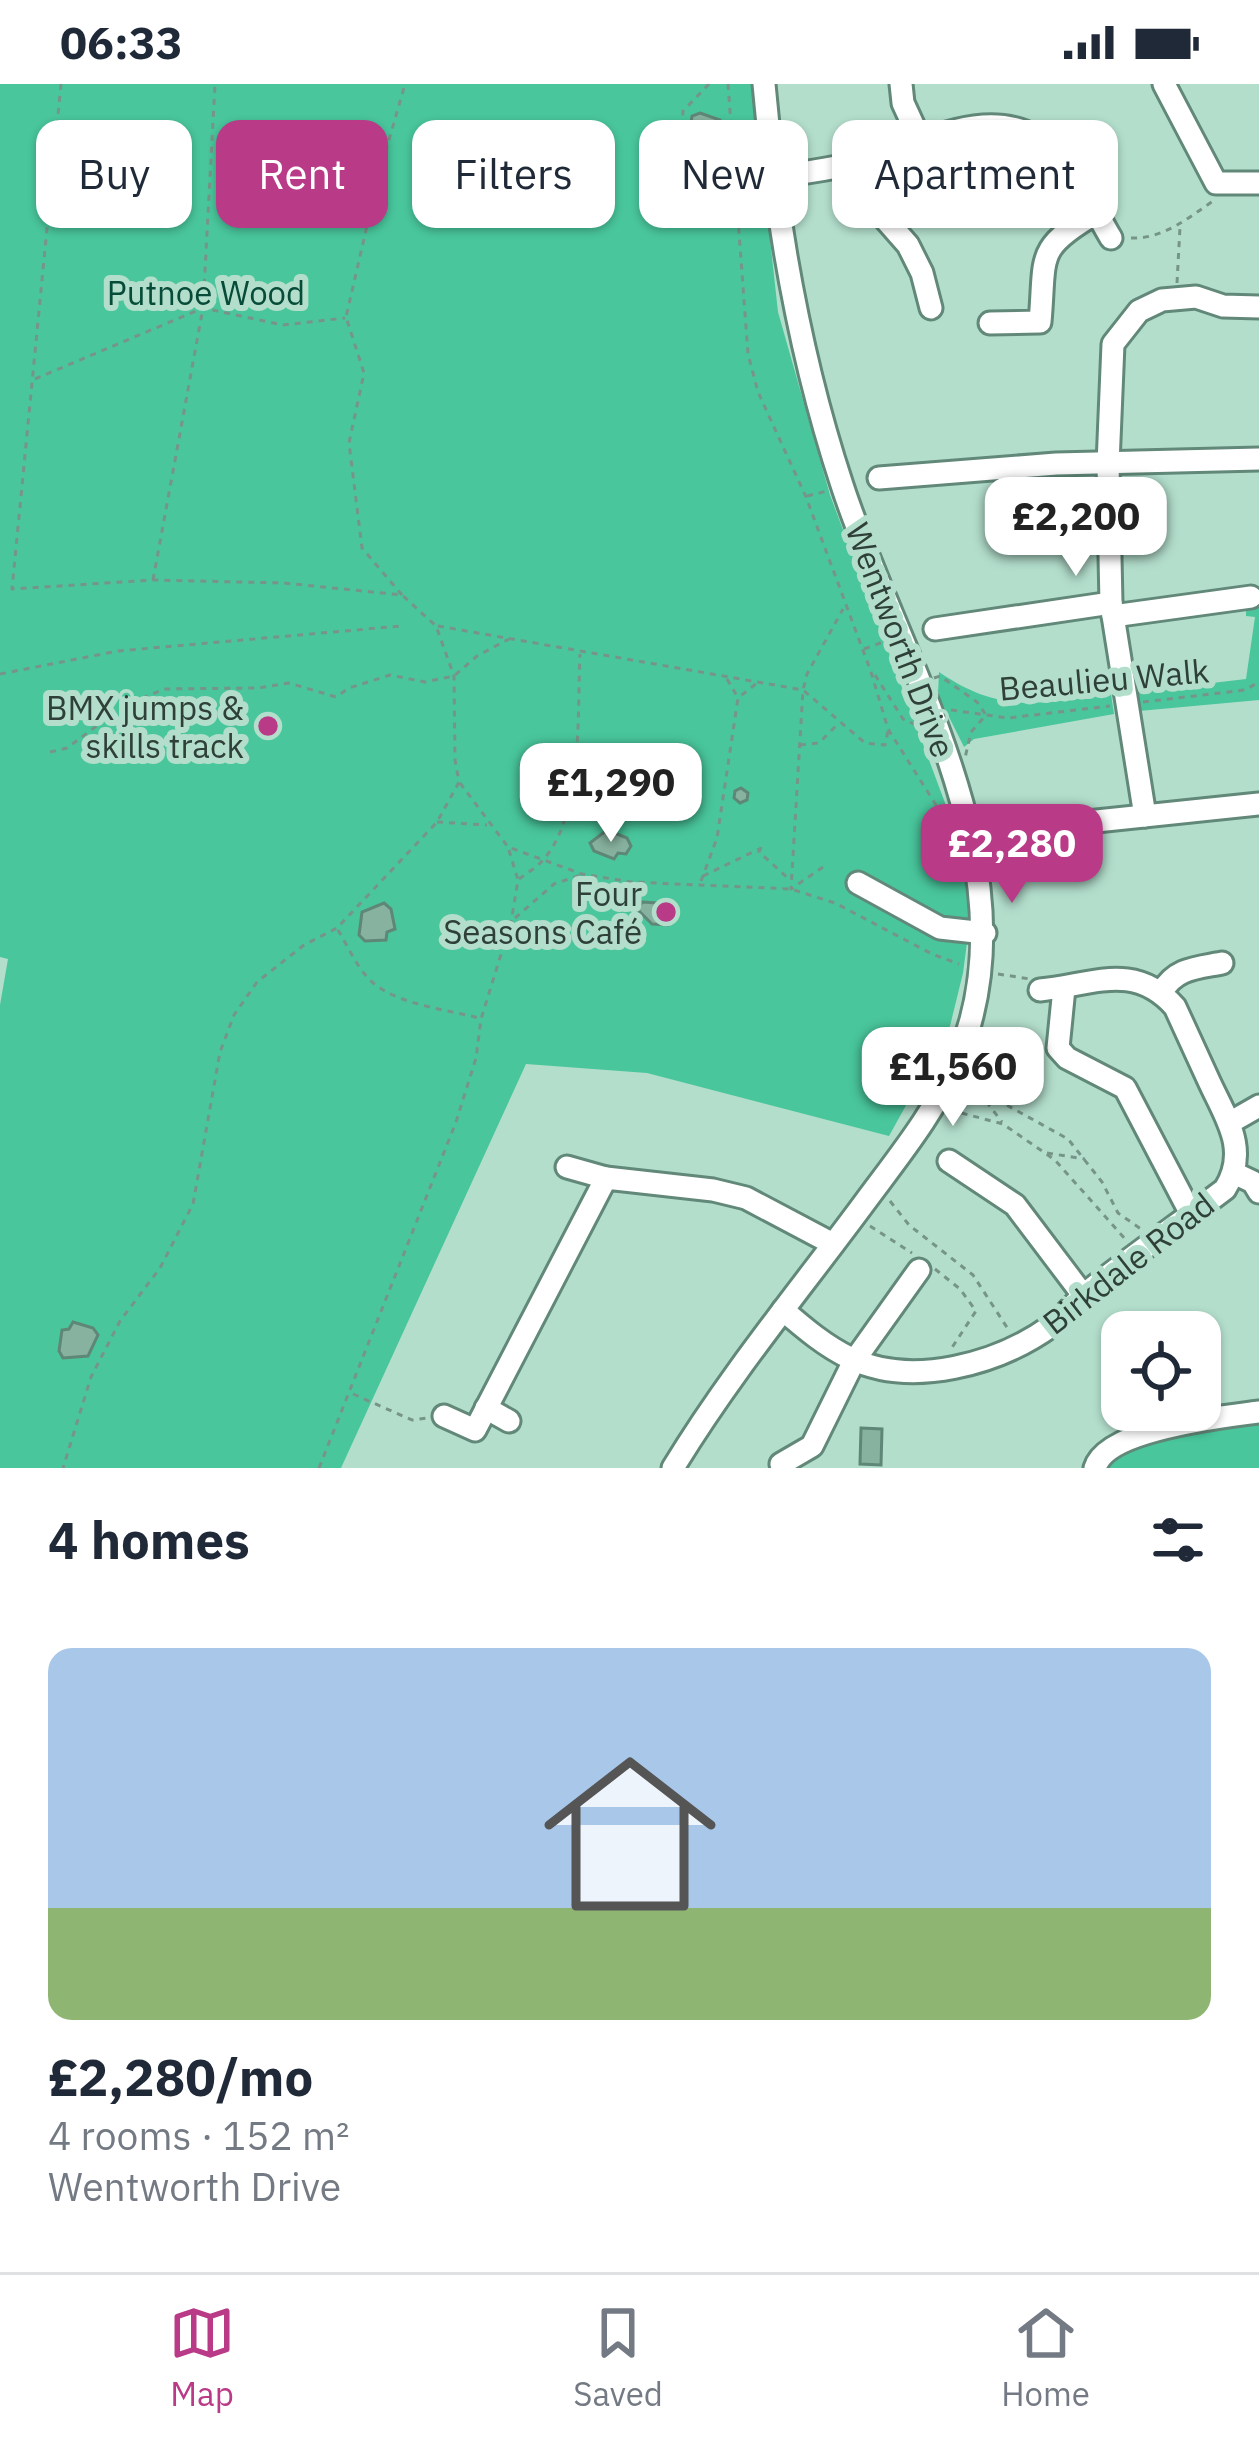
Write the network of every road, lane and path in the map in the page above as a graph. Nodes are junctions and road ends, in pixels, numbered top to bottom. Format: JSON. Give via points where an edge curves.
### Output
{"nodes":[{"id":1,"x":61,"y":84,"type":"edge"},
{"id":2,"x":214,"y":84,"type":"edge"},
{"id":3,"x":405,"y":84,"type":"edge"},
{"id":4,"x":709,"y":84,"type":"edge"},
{"id":5,"x":728,"y":84,"type":"edge"},
{"id":6,"x":764,"y":84,"type":"edge"},
{"id":7,"x":901,"y":84,"type":"edge"},
{"id":8,"x":1164,"y":84,"type":"edge"},
{"id":9,"x":683,"y":120,"type":"edge"},
{"id":10,"x":730,"y":120,"type":"edge"},
{"id":11,"x":767,"y":120,"type":"edge"},
{"id":12,"x":911,"y":120,"type":"edge"},
{"id":13,"x":1259,"y":183,"type":"edge"},
{"id":14,"x":1218,"y":190,"type":"junction"},
{"id":15,"x":1180,"y":224,"type":"junction"},
{"id":16,"x":738,"y":228,"type":"edge"},
{"id":17,"x":781,"y":228,"type":"edge"},
{"id":18,"x":893,"y":228,"type":"edge"},
{"id":19,"x":1073,"y":228,"type":"edge"},
{"id":20,"x":1105,"y":228,"type":"edge"},
{"id":21,"x":1111,"y":238,"type":"joint"},
{"id":22,"x":1177,"y":297,"type":"junction"},
{"id":23,"x":1259,"y":307,"type":"edge"},
{"id":24,"x":203,"y":308,"type":"junction"},
{"id":25,"x":931,"y":308,"type":"dead end"},
{"id":26,"x":346,"y":317,"type":"junction"},
{"id":27,"x":990,"y":323,"type":"dead end"},
{"id":28,"x":32,"y":380,"type":"junction"},
{"id":29,"x":1259,"y":459,"type":"edge"},
{"id":30,"x":1108,"y":464,"type":"junction"},
{"id":31,"x":879,"y":478,"type":"dead end"},
{"id":32,"x":153,"y":580,"type":"junction"},
{"id":33,"x":402,"y":595,"type":"junction"},
{"id":34,"x":1251,"y":597,"type":"dead end"},
{"id":35,"x":844,"y":608,"type":"junction"},
{"id":36,"x":1112,"y":610,"type":"junction"},
{"id":37,"x":401,"y":626,"type":"dead end"},
{"id":38,"x":436,"y":626,"type":"junction"},
{"id":39,"x":935,"y":629,"type":"dead end"},
{"id":40,"x":881,"y":636,"type":"dead end"},
{"id":41,"x":509,"y":639,"type":"junction"},
{"id":42,"x":862,"y":650,"type":"junction"},
{"id":43,"x":580,"y":653,"type":"junction"},
{"id":44,"x":871,"y":672,"type":"junction"},
{"id":45,"x":0,"y":674,"type":"edge"},
{"id":46,"x":454,"y":676,"type":"junction"},
{"id":47,"x":724,"y":677,"type":"junction"},
{"id":48,"x":758,"y":682,"type":"junction"},
{"id":49,"x":1259,"y":682,"type":"edge"},
{"id":50,"x":917,"y":684,"type":"junction"},
{"id":51,"x":803,"y":690,"type":"junction"},
{"id":52,"x":738,"y":698,"type":"junction"},
{"id":53,"x":1125,"y":704,"type":"junction"},
{"id":54,"x":951,"y":710,"type":"dead end"},
{"id":55,"x":986,"y":715,"type":"junction"},
{"id":56,"x":838,"y":724,"type":"junction"},
{"id":57,"x":914,"y":724,"type":"dead end"},
{"id":58,"x":888,"y":729,"type":"junction"},
{"id":59,"x":799,"y":746,"type":"junction"},
{"id":60,"x":50,"y":752,"type":"dead end"},
{"id":61,"x":459,"y":782,"type":"junction"},
{"id":62,"x":957,"y":788,"type":"junction"},
{"id":63,"x":1259,"y":804,"type":"edge"},
{"id":64,"x":1145,"y":816,"type":"junction"},
{"id":65,"x":437,"y":822,"type":"junction"},
{"id":66,"x":489,"y":825,"type":"junction"},
{"id":67,"x":971,"y":838,"type":"junction"},
{"id":68,"x":508,"y":847,"type":"junction"},
{"id":69,"x":544,"y":859,"type":"junction"},
{"id":70,"x":823,"y":867,"type":"dead end"},
{"id":71,"x":582,"y":874,"type":"junction"},
{"id":72,"x":518,"y":880,"type":"junction"},
{"id":73,"x":701,"y":880,"type":"junction"},
{"id":74,"x":791,"y":881,"type":"junction"},
{"id":75,"x":858,"y":883,"type":"dead end"},
{"id":76,"x":790,"y":889,"type":"junction"},
{"id":77,"x":511,"y":922,"type":"junction"},
{"id":78,"x":338,"y":928,"type":"junction"},
{"id":79,"x":985,"y":933,"type":"junction"},
{"id":80,"x":1222,"y":963,"type":"dead end"},
{"id":81,"x":982,"y":971,"type":"junction"},
{"id":82,"x":1064,"y":988,"type":"junction"},
{"id":83,"x":1040,"y":990,"type":"joint"},
{"id":84,"x":1162,"y":992,"type":"junction"},
{"id":85,"x":481,"y":1019,"type":"junction"},
{"id":86,"x":950,"y":1075,"type":"junction"},
{"id":87,"x":976,"y":1088,"type":"junction"},
{"id":88,"x":934,"y":1106,"type":"junction"},
{"id":89,"x":1259,"y":1106,"type":"edge"},
{"id":90,"x":1231,"y":1122,"type":"junction"},
{"id":91,"x":1003,"y":1124,"type":"junction"},
{"id":92,"x":1045,"y":1153,"type":"junction"},
{"id":93,"x":1086,"y":1160,"type":"junction"},
{"id":94,"x":949,"y":1161,"type":"dead end"},
{"id":95,"x":567,"y":1167,"type":"dead end"},
{"id":96,"x":1234,"y":1173,"type":"junction"},
{"id":97,"x":606,"y":1178,"type":"junction"},
{"id":98,"x":877,"y":1185,"type":"junction"},
{"id":99,"x":1259,"y":1192,"type":"edge"},
{"id":100,"x":1191,"y":1214,"type":"junction"},
{"id":101,"x":1159,"y":1239,"type":"junction"},
{"id":102,"x":833,"y":1244,"type":"junction"},
{"id":103,"x":1139,"y":1254,"type":"junction"},
{"id":104,"x":919,"y":1270,"type":"dead end"},
{"id":105,"x":1083,"y":1295,"type":"junction"},
{"id":106,"x":990,"y":1300,"type":"junction"},
{"id":107,"x":783,"y":1310,"type":"junction"},
{"id":108,"x":976,"y":1311,"type":"dead end"},
{"id":109,"x":1018,"y":1346,"type":"junction"},
{"id":110,"x":854,"y":1361,"type":"junction"},
{"id":111,"x":351,"y":1393,"type":"junction"},
{"id":112,"x":486,"y":1408,"type":"junction"},
{"id":113,"x":1259,"y":1412,"type":"edge"},
{"id":114,"x":444,"y":1415,"type":"joint"},
{"id":115,"x":509,"y":1420,"type":"dead end"},
{"id":116,"x":781,"y":1464,"type":"dead end"},
{"id":117,"x":64,"y":1468,"type":"edge"},
{"id":118,"x":319,"y":1468,"type":"edge"},
{"id":119,"x":674,"y":1468,"type":"edge"},
{"id":120,"x":1096,"y":1468,"type":"edge"}],
"edges":[{"from":1,"to":28,"type":"path"},
{"from":2,"to":24,"type":"path"},
{"from":3,"to":26,"type":"path"},
{"from":4,"to":9,"type":"path"},
{"from":5,"to":10,"type":"path"},
{"from":6,"to":11,"type":"street","name":"Wentworth Drive"},
{"from":7,"to":12,"type":"street"},
{"from":8,"to":14,"type":"street"},
{"from":13,"to":14,"type":"street"},
{"from":14,"to":15,"type":"path"},
{"from":15,"to":21,"type":"path","via":[[1148,239]]},
{"from":15,"to":22,"type":"path"},
{"from":16,"to":35,"type":"path","via":[[758,392]]},
{"from":17,"to":50,"type":"street","name":"Wentworth Drive","via":[[842,486]]},
{"from":18,"to":25,"type":"street","via":[[922,273]]},
{"from":19,"to":27,"type":"street","via":[[1046,254],[1040,322]]},
{"from":20,"to":21,"type":"street"},
{"from":22,"to":23,"type":"street"},
{"from":22,"to":30,"type":"street","via":[[1139,311],[1113,344]]},
{"from":24,"to":26,"type":"path","via":[[283,325]]},
{"from":24,"to":28,"type":"path"},
{"from":24,"to":32,"type":"path"},
{"from":26,"to":33,"type":"path","via":[[364,373],[349,443],[362,548]]},
{"from":28,"to":32,"type":"path","via":[[12,589]]},
{"from":29,"to":30,"type":"street"},
{"from":30,"to":31,"type":"street"},
{"from":30,"to":36,"type":"street"},
{"from":32,"to":33,"type":"path"},
{"from":33,"to":38,"type":"path"},
{"from":34,"to":36,"type":"street"},
{"from":35,"to":42,"type":"path"},
{"from":35,"to":51,"type":"path"},
{"from":36,"to":39,"type":"street"},
{"from":36,"to":53,"type":"street"},
{"from":37,"to":45,"type":"path","via":[[118,651]]},
{"from":38,"to":41,"type":"path"},
{"from":38,"to":46,"type":"path"},
{"from":40,"to":42,"type":"path","via":[[883,642]]},
{"from":41,"to":43,"type":"path"},
{"from":41,"to":46,"type":"path"},
{"from":42,"to":44,"type":"path"},
{"from":43,"to":47,"type":"path"},
{"from":43,"to":69,"type":"path","via":[[575,761],[563,824]]},
{"from":44,"to":57,"type":"path"},
{"from":44,"to":58,"type":"path"},
{"from":46,"to":60,"type":"path","via":[[425,682],[390,675],[336,697],[289,683],[164,688]]},
{"from":46,"to":61,"type":"path"},
{"from":47,"to":48,"type":"path"},
{"from":47,"to":52,"type":"path"},
{"from":48,"to":51,"type":"path"},
{"from":48,"to":52,"type":"path"},
{"from":49,"to":53,"type":"path","name":"Beaulieu Walk"},
{"from":50,"to":55,"type":"path","via":[[940,676]]},
{"from":50,"to":62,"type":"street","name":"Wentworth Drive"},
{"from":51,"to":56,"type":"path"},
{"from":51,"to":59,"type":"path"},
{"from":52,"to":73,"type":"path","via":[[718,838]]},
{"from":53,"to":55,"type":"path","name":"Beaulieu Walk"},
{"from":53,"to":64,"type":"street"},
{"from":54,"to":55,"type":"path","name":"Beaulieu Walk"},
{"from":55,"to":62,"type":"path","via":[[971,732]]},
{"from":56,"to":58,"type":"path","via":[[865,743],[886,745]]},
{"from":56,"to":59,"type":"path","via":[[819,743]]},
{"from":58,"to":67,"type":"path","via":[[946,823]]},
{"from":59,"to":74,"type":"path"},
{"from":61,"to":65,"type":"path"},
{"from":61,"to":66,"type":"path"},
{"from":62,"to":67,"type":"street","name":"Wentworth Drive"},
{"from":63,"to":64,"type":"street"},
{"from":64,"to":67,"type":"street"},
{"from":65,"to":66,"type":"path"},
{"from":65,"to":78,"type":"path"},
{"from":66,"to":68,"type":"path"},
{"from":67,"to":79,"type":"street","name":"Wentworth Drive"},
{"from":68,"to":69,"type":"path"},
{"from":68,"to":72,"type":"path"},
{"from":69,"to":71,"type":"path"},
{"from":69,"to":72,"type":"path"},
{"from":70,"to":76,"type":"path"},
{"from":71,"to":73,"type":"path"},
{"from":71,"to":77,"type":"path","via":[[554,884]]},
{"from":72,"to":77,"type":"path"},
{"from":73,"to":74,"type":"path","via":[[760,848]]},
{"from":73,"to":76,"type":"path"},
{"from":74,"to":76,"type":"path"},
{"from":75,"to":79,"type":"street","via":[[940,928]]},
{"from":76,"to":81,"type":"path"},
{"from":77,"to":85,"type":"path"},
{"from":78,"to":85,"type":"path","via":[[376,986]]},
{"from":78,"to":117,"type":"path","via":[[257,982],[234,1015],[193,1204],[92,1377]]},
{"from":79,"to":81,"type":"street","name":"Wentworth Drive"},
{"from":80,"to":84,"type":"street","via":[[1183,971]]},
{"from":81,"to":83,"type":"path","via":[[1039,980]]},
{"from":81,"to":86,"type":"street","name":"Wentworth Drive"},
{"from":82,"to":83,"type":"street"},
{"from":82,"to":84,"type":"street","via":[[1118,978]]},
{"from":82,"to":100,"type":"street","via":[[1058,1048],[1125,1088]]},
{"from":84,"to":90,"type":"street","name":"Birkdale Road"},
{"from":85,"to":111,"type":"path","via":[[456,1122]]},
{"from":86,"to":87,"type":"path"},
{"from":86,"to":88,"type":"street","name":"Wentworth Drive"},
{"from":87,"to":91,"type":"path"},
{"from":87,"to":93,"type":"path","via":[[1068,1139]]},
{"from":88,"to":91,"type":"path"},
{"from":88,"to":98,"type":"street","name":"Wentworth Drive"},
{"from":89,"to":90,"type":"street"},
{"from":90,"to":96,"type":"street","name":"Birkdale Road"},
{"from":91,"to":92,"type":"path"},
{"from":92,"to":93,"type":"path"},
{"from":92,"to":103,"type":"path"},
{"from":93,"to":101,"type":"path","via":[[1118,1213]]},
{"from":94,"to":105,"type":"street","via":[[1016,1205]]},
{"from":95,"to":97,"type":"street"},
{"from":96,"to":99,"type":"street"},
{"from":96,"to":100,"type":"street","name":"Birkdale Road"},
{"from":97,"to":102,"type":"street","via":[[746,1198]]},
{"from":97,"to":112,"type":"street"},
{"from":98,"to":102,"type":"street","name":"Wentworth Drive"},
{"from":98,"to":106,"type":"path"},
{"from":100,"to":101,"type":"street","name":"Birkdale Road"},
{"from":101,"to":103,"type":"street","name":"Birkdale Road"},
{"from":102,"to":107,"type":"street","name":"Wentworth Drive"},
{"from":103,"to":105,"type":"street","name":"Birkdale Road"},
{"from":104,"to":110,"type":"street"},
{"from":105,"to":109,"type":"street","name":"Birkdale Road"},
{"from":106,"to":108,"type":"path"},
{"from":106,"to":109,"type":"path"},
{"from":107,"to":110,"type":"street","name":"Birkdale Road"},
{"from":107,"to":119,"type":"street","name":"Wentworth Drive"},
{"from":109,"to":110,"type":"street","name":"Birkdale Road","via":[[931,1370]]},
{"from":110,"to":116,"type":"street","via":[[817,1451]]},
{"from":111,"to":114,"type":"path","via":[[412,1420]]},
{"from":111,"to":118,"type":"path"},
{"from":112,"to":114,"type":"street","via":[[475,1430]]},
{"from":112,"to":115,"type":"street"},
{"from":113,"to":120,"type":"street","via":[[1108,1448]]}]}
